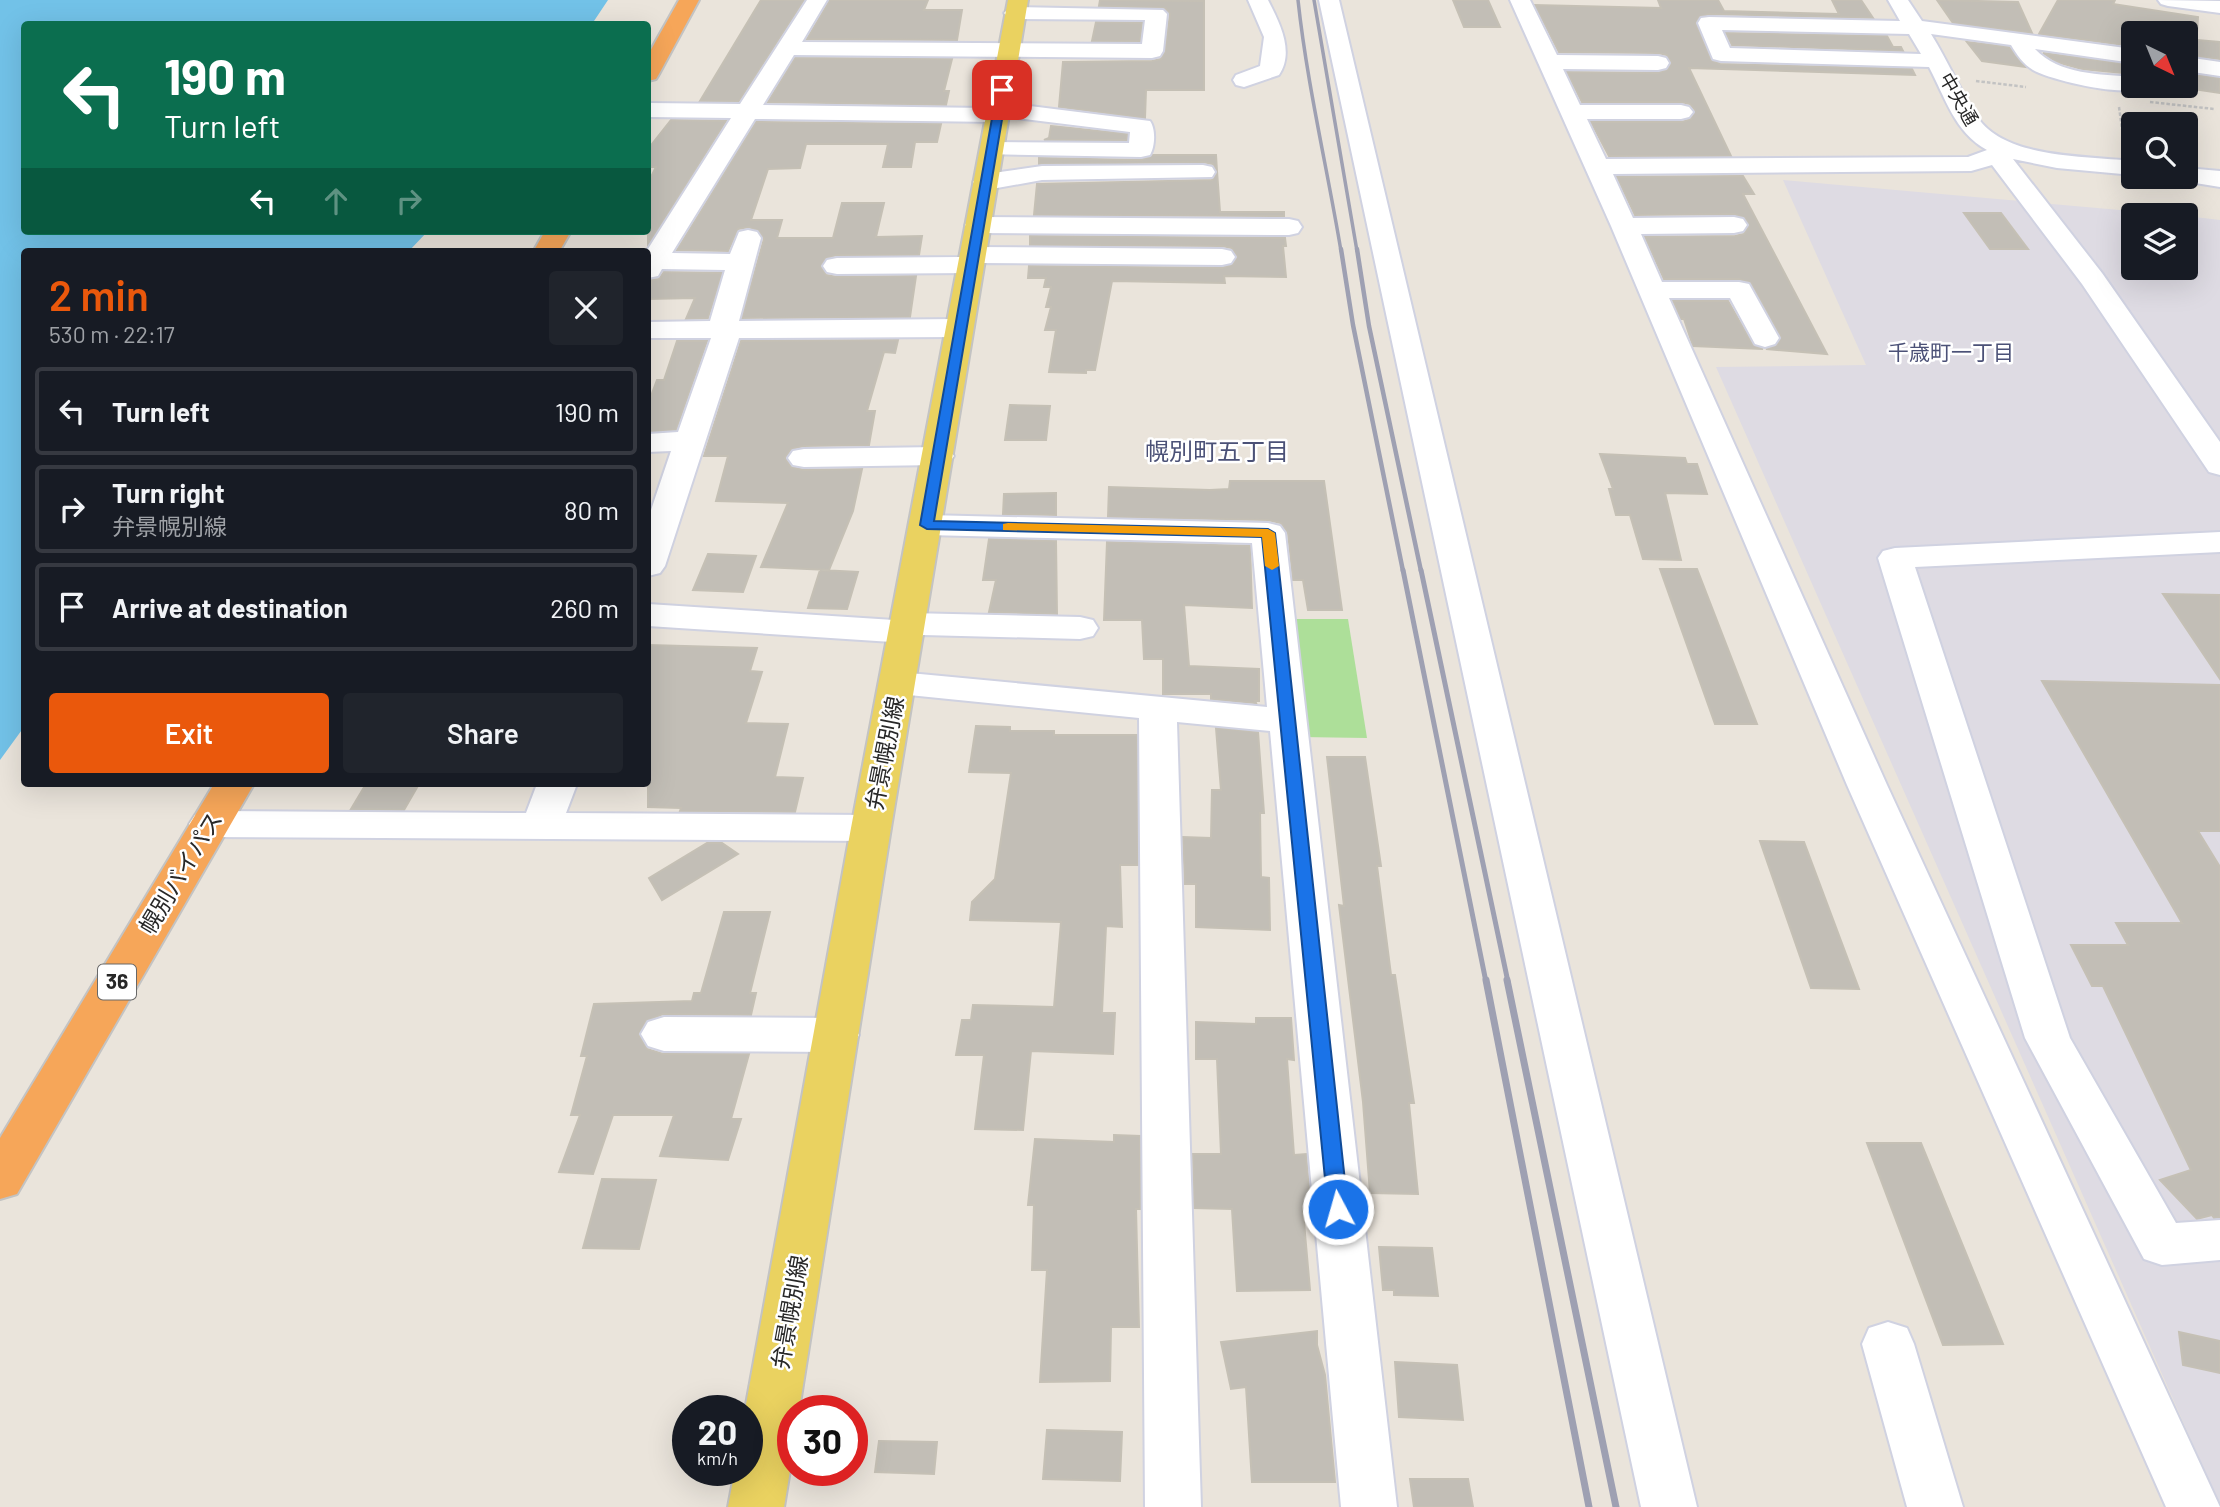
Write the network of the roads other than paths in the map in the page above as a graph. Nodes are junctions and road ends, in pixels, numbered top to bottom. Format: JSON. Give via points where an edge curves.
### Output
{"nodes":[{"id":1,"x":690,"y":0,"type":"edge"},
{"id":2,"x":817,"y":0,"type":"edge"},
{"id":3,"x":1258,"y":0,"type":"edge"},
{"id":4,"x":1329,"y":0,"type":"edge"},
{"id":5,"x":1520,"y":0,"type":"edge"},
{"id":6,"x":1898,"y":0,"type":"edge"},
{"id":7,"x":2168,"y":0,"type":"edge"},
{"id":8,"x":2220,"y":7,"type":"edge"},
{"id":9,"x":1013,"y":28,"type":"edge"},
{"id":10,"x":1914,"y":28,"type":"junction"},
{"id":11,"x":2020,"y":40,"type":"junction"},
{"id":12,"x":788,"y":48,"type":"junction"},
{"id":13,"x":2121,"y":54,"type":"edge"},
{"id":14,"x":1937,"y":61,"type":"junction"},
{"id":15,"x":1548,"y":62,"type":"junction"},
{"id":16,"x":1658,"y":63,"type":"dead end"},
{"id":17,"x":2198,"y":66,"type":"edge"},
{"id":18,"x":651,"y":69,"type":"edge"},
{"id":19,"x":2220,"y":69,"type":"edge"},
{"id":20,"x":1242,"y":70,"type":"dead end"},
{"id":21,"x":2121,"y":83,"type":"edge"},
{"id":22,"x":651,"y":110,"type":"edge"},
{"id":23,"x":750,"y":111,"type":"junction"},
{"id":24,"x":1571,"y":112,"type":"junction"},
{"id":25,"x":1681,"y":112,"type":"dead end"},
{"id":26,"x":993,"y":139,"type":"junction"},
{"id":27,"x":2002,"y":153,"type":"junction"},
{"id":28,"x":2121,"y":159,"type":"edge"},
{"id":29,"x":1595,"y":167,"type":"junction"},
{"id":30,"x":1203,"y":172,"type":"dead end"},
{"id":31,"x":2198,"y":176,"type":"edge"},
{"id":32,"x":2220,"y":179,"type":"edge"},
{"id":33,"x":1734,"y":225,"type":"dead end"},
{"id":34,"x":1624,"y":226,"type":"junction"},
{"id":35,"x":1289,"y":227,"type":"dead end"},
{"id":36,"x":974,"y":248,"type":"junction"},
{"id":37,"x":1222,"y":257,"type":"dead end"},
{"id":38,"x":651,"y":266,"type":"edge"},
{"id":39,"x":836,"y":267,"type":"dead end"},
{"id":40,"x":1651,"y":290,"type":"junction"},
{"id":41,"x":959,"y":328,"type":"junction"},
{"id":42,"x":725,"y":329,"type":"junction"},
{"id":43,"x":651,"y":330,"type":"edge"},
{"id":44,"x":1765,"y":338,"type":"dead end"},
{"id":45,"x":692,"y":440,"type":"junction"},
{"id":46,"x":651,"y":443,"type":"edge"},
{"id":47,"x":938,"y":456,"type":"junction"},
{"id":48,"x":804,"y":458,"type":"dead end"},
{"id":49,"x":2220,"y":465,"type":"edge"},
{"id":50,"x":927,"y":525,"type":"junction"},
{"id":51,"x":2220,"y":542,"type":"edge"},
{"id":52,"x":651,"y":557,"type":"edge"},
{"id":53,"x":651,"y":615,"type":"edge"},
{"id":54,"x":908,"y":628,"type":"junction"},
{"id":55,"x":1080,"y":628,"type":"dead end"},
{"id":56,"x":898,"y":683,"type":"junction"},
{"id":57,"x":1158,"y":708,"type":"junction"},
{"id":58,"x":1287,"y":721,"type":"junction"},
{"id":59,"x":232,"y":787,"type":"edge"},
{"id":60,"x":556,"y":787,"type":"edge"},
{"id":61,"x":209,"y":824,"type":"junction"},
{"id":62,"x":541,"y":827,"type":"junction"},
{"id":63,"x":871,"y":828,"type":"junction"},
{"id":64,"x":664,"y":1034,"type":"dead end"},
{"id":65,"x":836,"y":1035,"type":"junction"},
{"id":66,"x":0,"y":1180,"type":"edge"},
{"id":67,"x":2220,"y":1240,"type":"edge"},
{"id":68,"x":1888,"y":1344,"type":"dead end"},
{"id":69,"x":757,"y":1507,"type":"edge"},
{"id":70,"x":1173,"y":1507,"type":"edge"},
{"id":71,"x":1369,"y":1507,"type":"edge"},
{"id":72,"x":1669,"y":1507,"type":"edge"},
{"id":73,"x":1935,"y":1507,"type":"edge"},
{"id":74,"x":2194,"y":1507,"type":"edge"}],
"edges":[{"from":1,"to":18,"type":"highway"},
{"from":2,"to":12,"type":"street"},
{"from":3,"to":20,"type":"street","via":[[1275,37],[1274,48]]},
{"from":4,"to":72,"type":"street"},
{"from":5,"to":15,"type":"street"},
{"from":6,"to":10,"type":"street","name":"中央通"},
{"from":7,"to":8,"type":"street"},
{"from":9,"to":9,"type":"street","via":[[1156,14],[1152,51]]},
{"from":9,"to":12,"type":"street"},
{"from":9,"to":26,"type":"main road","name":"弁景幌別線"},
{"from":10,"to":11,"type":"street"},
{"from":10,"to":14,"type":"street","name":"中央通"},
{"from":10,"to":14,"type":"street","via":[[1709,23],[1721,54]]},
{"from":11,"to":13,"type":"street"},
{"from":11,"to":21,"type":"street","via":[[2027,56],[2049,70]]},
{"from":12,"to":23,"type":"street"},
{"from":14,"to":27,"type":"street","name":"中央通","via":[[1973,128]]},
{"from":15,"to":16,"type":"street"},
{"from":15,"to":24,"type":"street"},
{"from":17,"to":19,"type":"street"},
{"from":22,"to":23,"type":"street"},
{"from":23,"to":26,"type":"street"},
{"from":23,"to":38,"type":"street"},
{"from":24,"to":25,"type":"street"},
{"from":24,"to":29,"type":"street"},
{"from":26,"to":26,"type":"street","via":[[1142,126],[1142,150]]},
{"from":26,"to":30,"type":"street","via":[[1042,173]]},
{"from":26,"to":36,"type":"main road","name":"弁景幌別線"},
{"from":27,"to":28,"type":"street","name":"中央通"},
{"from":27,"to":29,"type":"street","via":[[1971,164]]},
{"from":27,"to":49,"type":"street"},
{"from":29,"to":34,"type":"street"},
{"from":31,"to":32,"type":"street"},
{"from":33,"to":34,"type":"street"},
{"from":34,"to":40,"type":"street"},
{"from":35,"to":36,"type":"street"},
{"from":36,"to":37,"type":"street"},
{"from":36,"to":39,"type":"street"},
{"from":36,"to":41,"type":"main road","name":"弁景幌別線"},
{"from":38,"to":42,"type":"street","via":[[745,250]]},
{"from":40,"to":44,"type":"street","via":[[1739,290]]},
{"from":40,"to":74,"type":"street","via":[[1867,785]]},
{"from":41,"to":42,"type":"street"},
{"from":41,"to":47,"type":"main road","name":"弁景幌別線"},
{"from":42,"to":43,"type":"street"},
{"from":42,"to":45,"type":"street"},
{"from":45,"to":46,"type":"street"},
{"from":45,"to":52,"type":"street"},
{"from":47,"to":48,"type":"street"},
{"from":47,"to":50,"type":"main road","name":"弁景幌別線"},
{"from":50,"to":54,"type":"main road","name":"弁景幌別線"},
{"from":50,"to":58,"type":"street","via":[[1268,533]]},
{"from":51,"to":67,"type":"street","via":[[1895,558],[2048,1038],[2162,1245]]},
{"from":53,"to":54,"type":"street"},
{"from":54,"to":55,"type":"street"},
{"from":54,"to":56,"type":"main road","name":"弁景幌別線"},
{"from":56,"to":57,"type":"street"},
{"from":56,"to":63,"type":"main road","name":"弁景幌別線"},
{"from":57,"to":58,"type":"street"},
{"from":57,"to":70,"type":"street"},
{"from":58,"to":71,"type":"street"},
{"from":59,"to":61,"type":"highway","name":"幌別バイパス","number":"36"},
{"from":60,"to":62,"type":"street"},
{"from":61,"to":62,"type":"street"},
{"from":61,"to":66,"type":"highway","name":"幌別バイパス","number":"36"},
{"from":62,"to":63,"type":"street"},
{"from":63,"to":65,"type":"main road","name":"弁景幌別線"},
{"from":64,"to":65,"type":"street"},
{"from":65,"to":69,"type":"main road","name":"弁景幌別線"},
{"from":68,"to":73,"type":"street"}]}
